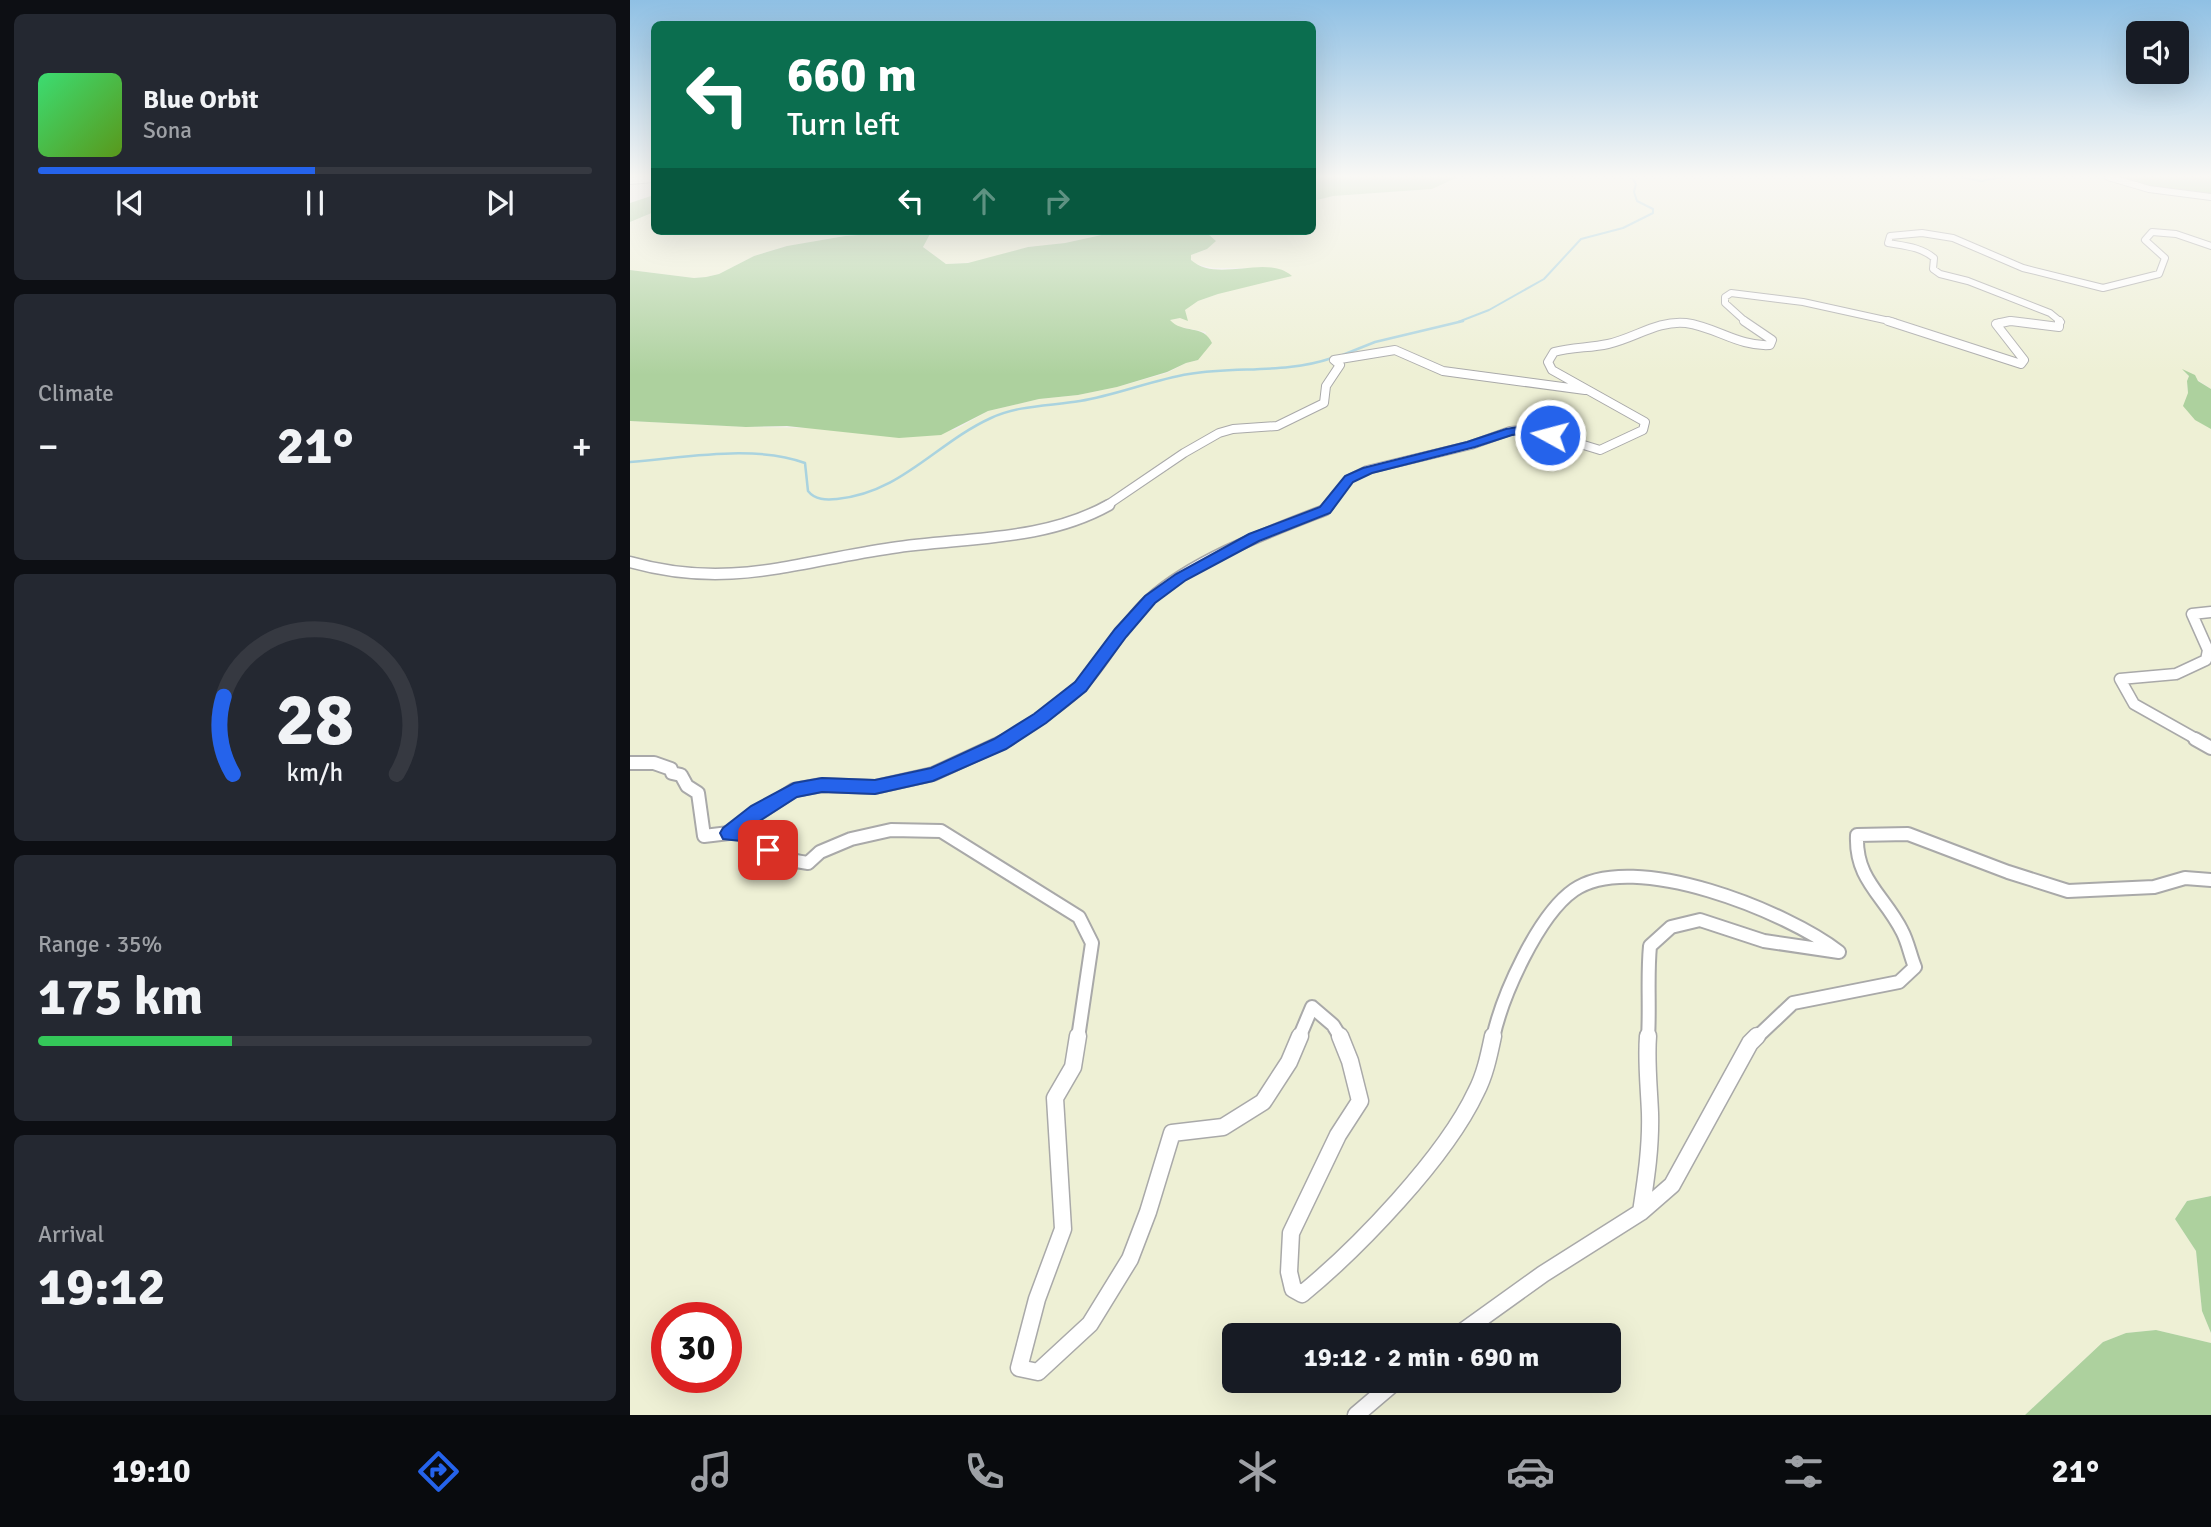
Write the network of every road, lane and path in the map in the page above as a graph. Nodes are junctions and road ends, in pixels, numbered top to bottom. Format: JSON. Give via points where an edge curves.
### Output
{"nodes":[{"id":1,"x":1888,"y":243,"type":"edge"},
{"id":2,"x":1966,"y":243,"type":"edge"},
{"id":3,"x":2148,"y":243,"type":"edge"},
{"id":4,"x":1588,"y":391,"type":"junction"},
{"id":5,"x":630,"y":562,"type":"edge"},
{"id":6,"x":2211,"y":612,"type":"edge"},
{"id":7,"x":2211,"y":748,"type":"edge"},
{"id":8,"x":630,"y":763,"type":"edge"},
{"id":9,"x":729,"y":833,"type":"junction"},
{"id":10,"x":2211,"y":880,"type":"edge"},
{"id":11,"x":1641,"y":1212,"type":"junction"},
{"id":12,"x":1475,"y":1323,"type":"edge"},
{"id":13,"x":1380,"y":1393,"type":"edge"},
{"id":14,"x":1356,"y":1415,"type":"edge"}],
"edges":[{"from":1,"to":4,"type":"street","via":[[1920,248],[1931,254],[1933,269],[1940,274],[2050,313],[2061,321],[2059,327],[2003,320],[1996,324],[2024,360],[2021,364],[1908,324],[1848,309],[1731,293],[1724,297],[1725,303],[1772,340],[1770,345],[1742,342],[1681,322],[1607,344],[1554,352],[1548,362],[1552,370]]},
{"from":2,"to":3,"type":"street","via":[[2023,268],[2103,288],[2159,274],[2165,258]]},
{"from":4,"to":5,"type":"street","via":[[1443,371],[1395,350],[1351,356],[1334,360],[1340,365],[1326,386],[1324,403],[1279,426],[1221,431],[1110,503],[1060,525],[890,549],[765,573],[676,575]]},
{"from":4,"to":9,"type":"street","via":[[1644,422],[1643,430],[1600,450],[1531,429],[1510,431],[1367,470],[1349,479],[1325,510],[1254,537],[1150,599],[1081,687],[1000,744],[933,774],[898,782],[794,790]]},
{"from":6,"to":7,"type":"street","via":[[2192,614],[2208,650],[2206,660],[2194,669],[2120,679],[2134,704]]},
{"from":8,"to":9,"type":"street","via":[[654,763],[681,775],[698,793],[704,836]]},
{"from":9,"to":11,"type":"street","via":[[745,833],[753,845],[808,863],[820,852],[851,839],[891,831],[942,831],[1079,917],[1092,943],[1090,967],[1073,1067],[1055,1098],[1063,1229],[1037,1299],[1019,1368],[1038,1372],[1090,1324],[1130,1259],[1172,1133],[1223,1127],[1263,1102],[1289,1062],[1312,1007],[1337,1028],[1360,1101],[1338,1135],[1291,1233],[1293,1289],[1302,1294],[1328,1273],[1417,1178],[1453,1131],[1476,1092],[1501,1005],[1554,912],[1575,889],[1626,875],[1738,900],[1823,938],[1839,953],[1764,941],[1700,920],[1671,927],[1650,946],[1649,1163]]},
{"from":10,"to":11,"type":"street","via":[[2185,878],[2154,887],[2068,891],[1908,834],[1857,835],[1854,854],[1901,930],[1914,967],[1899,982],[1793,1003],[1751,1043],[1672,1185]]},
{"from":11,"to":12,"type":"street"},
{"from":13,"to":14,"type":"street"}]}
